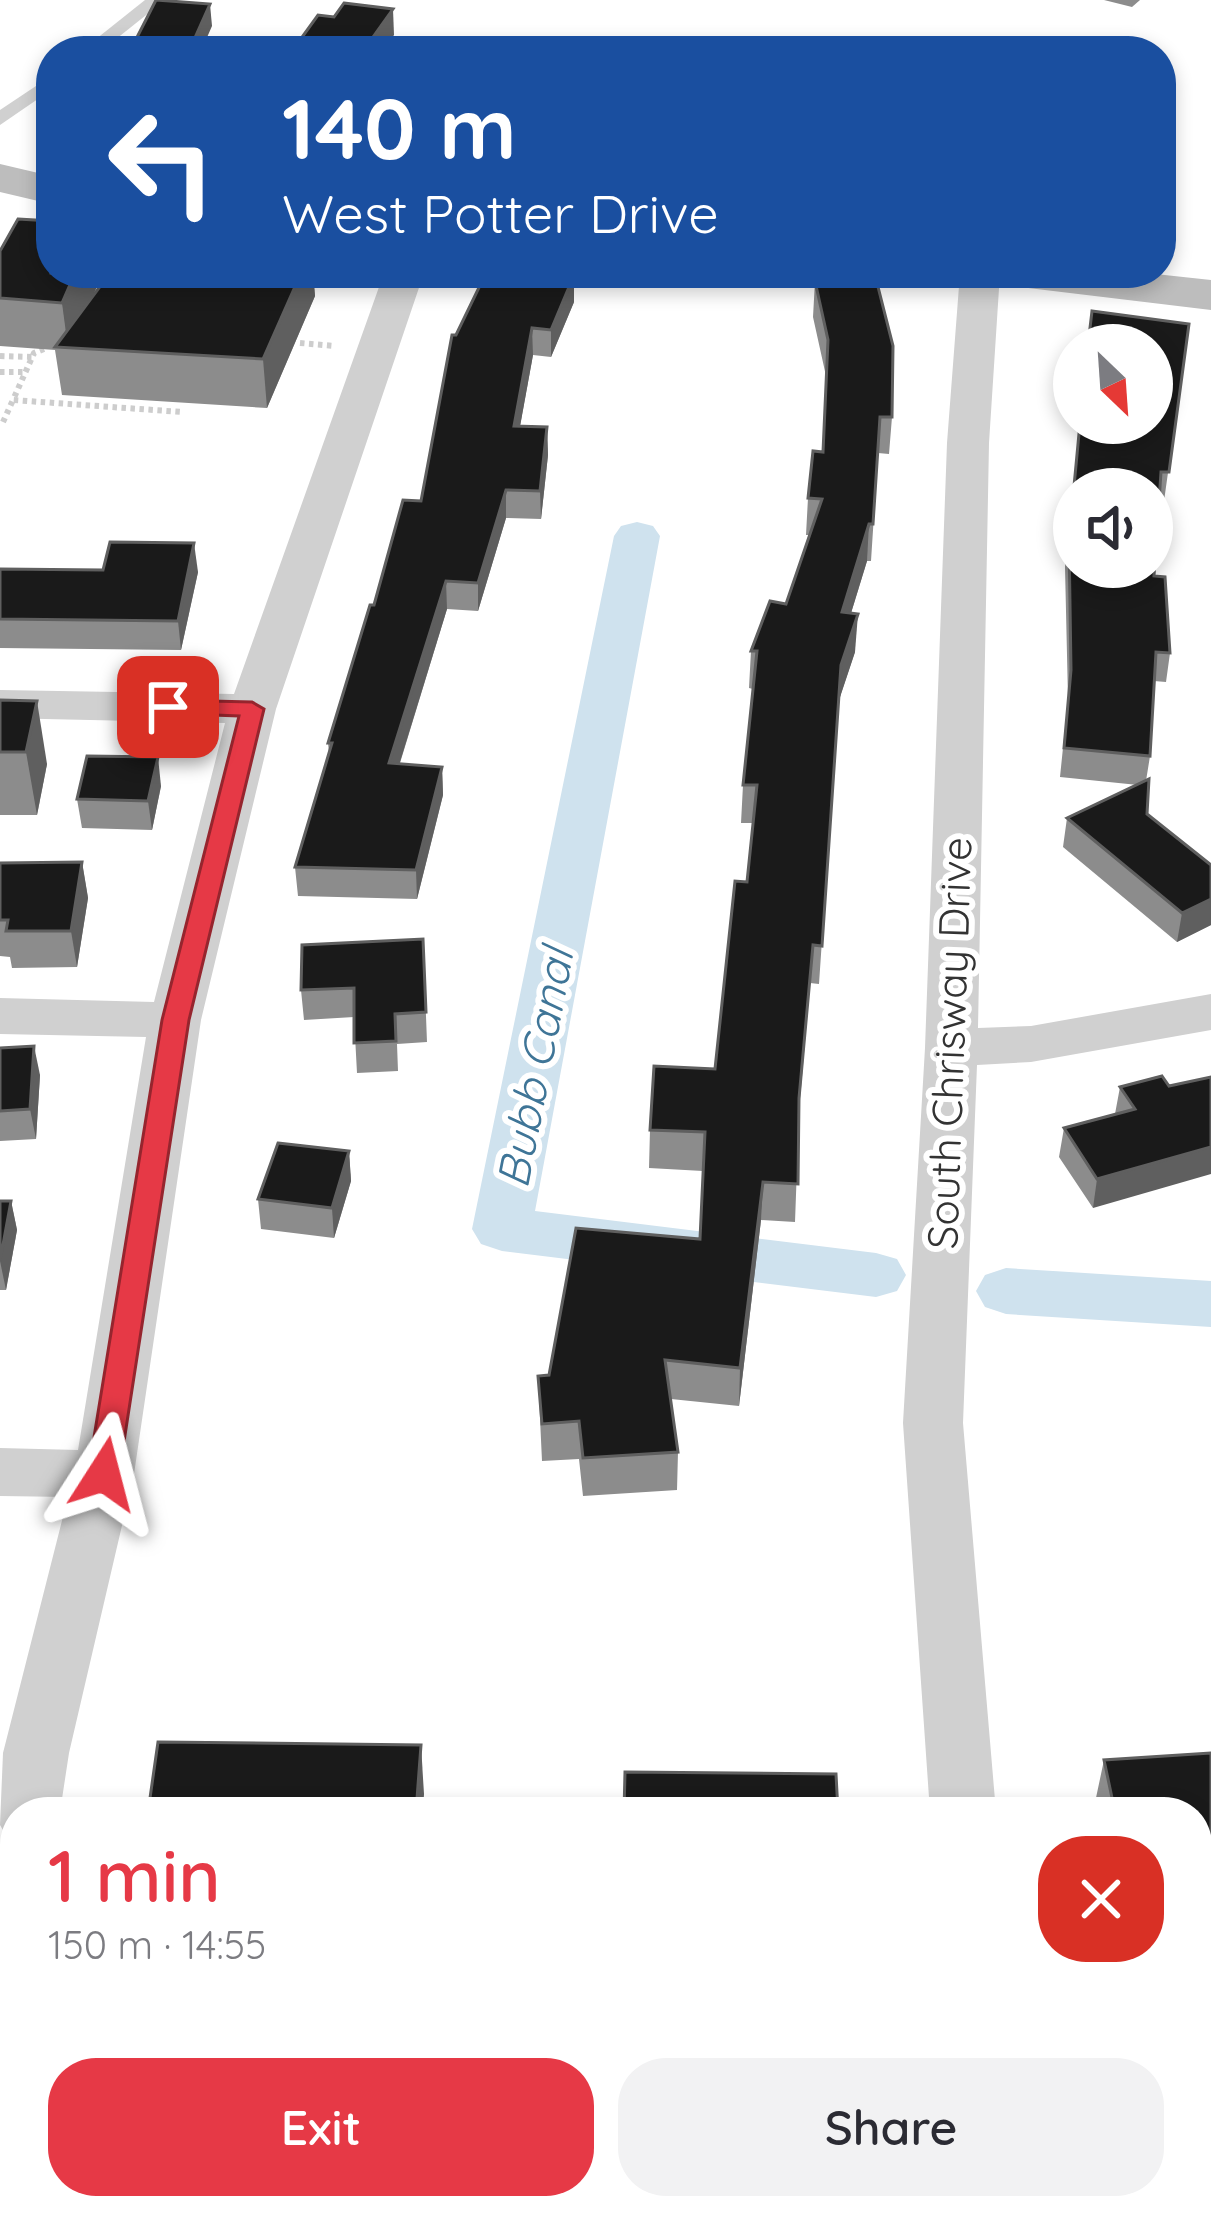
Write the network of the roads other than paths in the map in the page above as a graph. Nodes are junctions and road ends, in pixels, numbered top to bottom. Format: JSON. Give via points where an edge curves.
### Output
{"nodes":[{"id":1,"x":157,"y":0,"type":"edge"},
{"id":2,"x":110,"y":36,"type":"edge"},
{"id":3,"x":36,"y":91,"type":"edge"},
{"id":4,"x":0,"y":119,"type":"edge"},
{"id":5,"x":0,"y":178,"type":"edge"},
{"id":6,"x":36,"y":186,"type":"edge"},
{"id":7,"x":399,"y":288,"type":"edge"},
{"id":8,"x":979,"y":288,"type":"edge"},
{"id":9,"x":1150,"y":288,"type":"edge"},
{"id":10,"x":1211,"y":295,"type":"edge"},
{"id":11,"x":0,"y":704,"type":"edge"},
{"id":12,"x":252,"y":709,"type":"junction"},
{"id":13,"x":1211,"y":1012,"type":"edge"},
{"id":14,"x":0,"y":1016,"type":"edge"},
{"id":15,"x":176,"y":1020,"type":"junction"},
{"id":16,"x":951,"y":1048,"type":"junction"},
{"id":17,"x":0,"y":1472,"type":"edge"},
{"id":18,"x":104,"y":1474,"type":"junction"},
{"id":19,"x":29,"y":1797,"type":"edge"},
{"id":20,"x":962,"y":1797,"type":"edge"}],
"edges":[{"from":1,"to":2,"type":"lane"},
{"from":3,"to":4,"type":"lane"},
{"from":5,"to":6,"type":"street"},
{"from":7,"to":12,"type":"street"},
{"from":8,"to":16,"type":"street","name":"South Chrisway Drive"},
{"from":9,"to":10,"type":"street"},
{"from":11,"to":12,"type":"street"},
{"from":12,"to":15,"type":"street"},
{"from":13,"to":16,"type":"street","via":[[1031,1044]]},
{"from":14,"to":15,"type":"street"},
{"from":15,"to":18,"type":"street"},
{"from":16,"to":20,"type":"street","name":"South Chrisway Drive","via":[[933,1424]]},
{"from":17,"to":18,"type":"street"},
{"from":18,"to":19,"type":"street"}]}
